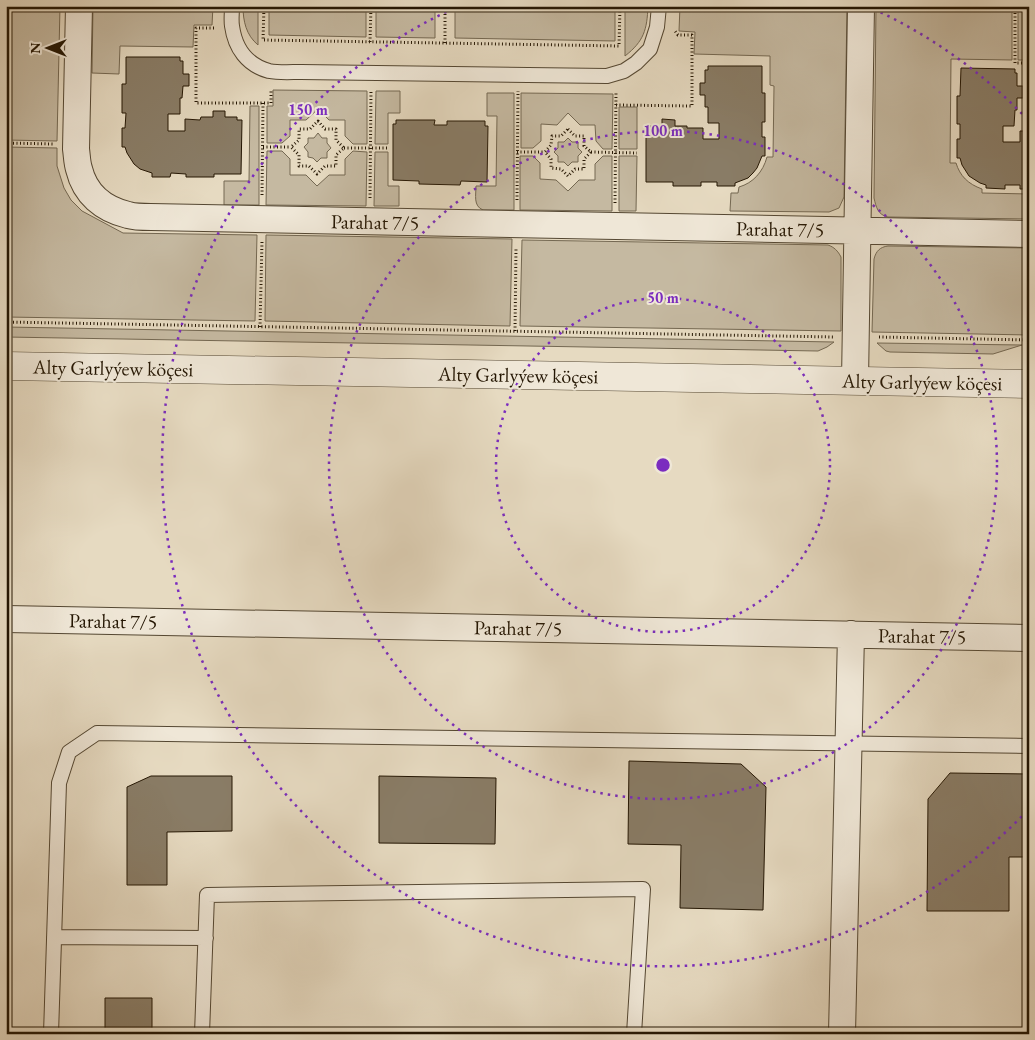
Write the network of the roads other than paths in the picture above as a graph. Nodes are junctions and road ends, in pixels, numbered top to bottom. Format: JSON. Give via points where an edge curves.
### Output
{"nodes":[{"id":1,"x":79,"y":6,"type":"edge"},
{"id":2,"x":232,"y":6,"type":"edge"},
{"id":3,"x":659,"y":6,"type":"edge"},
{"id":4,"x":860,"y":6,"type":"edge"},
{"id":5,"x":857,"y":230,"type":"junction"},
{"id":6,"x":1029,"y":234,"type":"edge"},
{"id":7,"x":6,"y":366,"type":"edge"},
{"id":8,"x":855,"y":381,"type":"junction"},
{"id":9,"x":1029,"y":384,"type":"edge"},
{"id":10,"x":6,"y":619,"type":"edge"},
{"id":11,"x":851,"y":634,"type":"junction"},
{"id":12,"x":1029,"y":638,"type":"edge"},
{"id":13,"x":848,"y":744,"type":"junction"},
{"id":14,"x":1029,"y":746,"type":"edge"},
{"id":15,"x":54,"y":937,"type":"junction"},
{"id":16,"x":206,"y":938,"type":"junction"},
{"id":17,"x":51,"y":1034,"type":"edge"},
{"id":18,"x":202,"y":1034,"type":"edge"},
{"id":19,"x":634,"y":1034,"type":"edge"},
{"id":20,"x":842,"y":1034,"type":"edge"}],
"edges":[{"from":1,"to":5,"type":"street","name":"Parahat 7/5","via":[[76,149],[79,169],[87,188],[98,202],[129,216]]},
{"from":2,"to":3,"type":"lane","via":[[232,26],[245,58],[270,71],[607,76],[630,67],[650,49]]},
{"from":4,"to":5,"type":"street"},
{"from":5,"to":6,"type":"street","name":"Parahat 7/5"},
{"from":5,"to":8,"type":"street"},
{"from":7,"to":8,"type":"street","name":"Alty Garlyýew köçesi"},
{"from":8,"to":9,"type":"street","name":"Alty Garlyýew köçesi"},
{"from":10,"to":11,"type":"street","name":"Parahat 7/5"},
{"from":11,"to":12,"type":"street","name":"Parahat 7/5"},
{"from":11,"to":13,"type":"street"},
{"from":13,"to":14,"type":"lane"},
{"from":13,"to":15,"type":"lane","via":[[97,733],[69,752],[59,783]]},
{"from":13,"to":20,"type":"street"},
{"from":15,"to":16,"type":"lane"},
{"from":15,"to":17,"type":"lane"},
{"from":16,"to":18,"type":"lane"},
{"from":16,"to":19,"type":"lane","via":[[207,895],[643,889]]}]}
